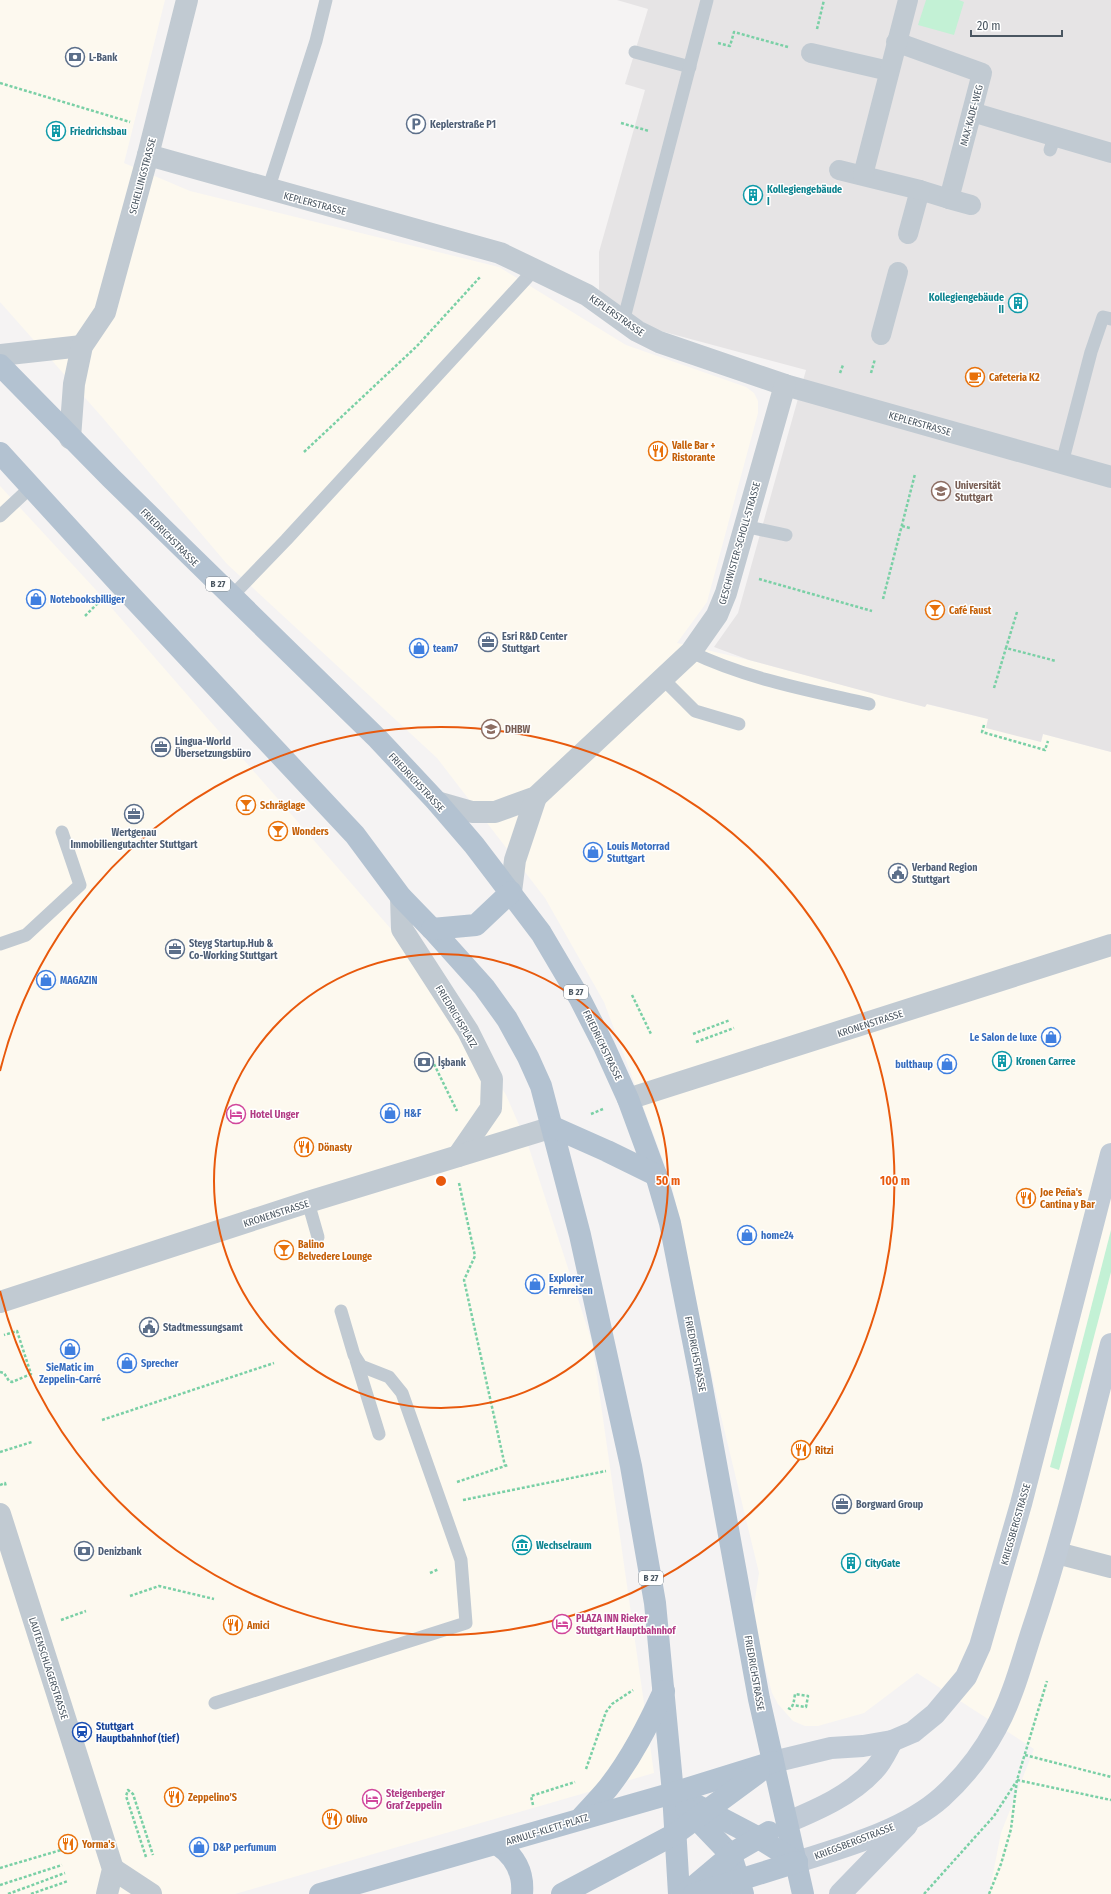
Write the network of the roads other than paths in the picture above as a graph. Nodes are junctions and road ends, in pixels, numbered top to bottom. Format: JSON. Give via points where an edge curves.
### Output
{"nodes":[{"id":1,"x":187,"y":0,"type":"edge"},
{"id":2,"x":326,"y":0,"type":"edge"},
{"id":3,"x":707,"y":0,"type":"edge"},
{"id":4,"x":908,"y":0,"type":"edge"},
{"id":5,"x":896,"y":42,"type":"junction"},
{"id":6,"x":634,"y":52,"type":"dead end"},
{"id":7,"x":811,"y":53,"type":"road end"},
{"id":8,"x":690,"y":67,"type":"junction"},
{"id":9,"x":889,"y":71,"type":"junction"},
{"id":10,"x":972,"y":112,"type":"junction"},
{"id":11,"x":1111,"y":153,"type":"edge"},
{"id":12,"x":148,"y":156,"type":"junction"},
{"id":13,"x":839,"y":170,"type":"dead end"},
{"id":14,"x":862,"y":176,"type":"junction"},
{"id":15,"x":268,"y":190,"type":"junction"},
{"id":16,"x":920,"y":190,"type":"junction"},
{"id":17,"x":949,"y":199,"type":"junction"},
{"id":18,"x":971,"y":205,"type":"dead end"},
{"id":19,"x":908,"y":234,"type":"dead end"},
{"id":20,"x":535,"y":269,"type":"junction"},
{"id":21,"x":898,"y":272,"type":"dead end"},
{"id":22,"x":1111,"y":319,"type":"edge"},
{"id":23,"x":623,"y":322,"type":"junction"},
{"id":24,"x":880,"y":335,"type":"dead end"},
{"id":25,"x":82,"y":346,"type":"junction"},
{"id":26,"x":0,"y":355,"type":"edge"},
{"id":27,"x":0,"y":365,"type":"edge"},
{"id":28,"x":785,"y":385,"type":"junction"},
{"id":29,"x":70,"y":438,"type":"junction"},
{"id":30,"x":0,"y":453,"type":"edge"},
{"id":31,"x":1062,"y":463,"type":"junction"},
{"id":32,"x":1111,"y":477,"type":"edge"},
{"id":33,"x":31,"y":487,"type":"junction"},
{"id":34,"x":0,"y":516,"type":"edge"},
{"id":35,"x":744,"y":526,"type":"junction"},
{"id":36,"x":786,"y":535,"type":"dead end"},
{"id":37,"x":231,"y":597,"type":"junction"},
{"id":38,"x":691,"y":652,"type":"junction"},
{"id":39,"x":663,"y":679,"type":"junction"},
{"id":40,"x":869,"y":704,"type":"dead end"},
{"id":41,"x":739,"y":724,"type":"dead end"},
{"id":42,"x":536,"y":797,"type":"junction"},
{"id":43,"x":437,"y":802,"type":"junction"},
{"id":44,"x":62,"y":832,"type":"dead end"},
{"id":45,"x":511,"y":892,"type":"junction"},
{"id":46,"x":401,"y":897,"type":"junction"},
{"id":47,"x":432,"y":929,"type":"junction"},
{"id":48,"x":0,"y":944,"type":"edge"},
{"id":49,"x":1111,"y":945,"type":"edge"},
{"id":50,"x":628,"y":1099,"type":"junction"},
{"id":51,"x":553,"y":1127,"type":"junction"},
{"id":52,"x":1111,"y":1154,"type":"edge"},
{"id":53,"x":456,"y":1157,"type":"junction"},
{"id":54,"x":656,"y":1175,"type":"junction"},
{"id":55,"x":308,"y":1202,"type":"junction"},
{"id":56,"x":318,"y":1237,"type":"dead end"},
{"id":57,"x":0,"y":1302,"type":"edge"},
{"id":58,"x":341,"y":1311,"type":"dead end"},
{"id":59,"x":1111,"y":1344,"type":"edge"},
{"id":60,"x":354,"y":1355,"type":"junction"},
{"id":61,"x":379,"y":1434,"type":"dead end"},
{"id":62,"x":0,"y":1514,"type":"edge"},
{"id":63,"x":1057,"y":1553,"type":"junction"},
{"id":64,"x":1111,"y":1567,"type":"edge"},
{"id":65,"x":664,"y":1690,"type":"junction"},
{"id":66,"x":215,"y":1703,"type":"dead end"},
{"id":67,"x":892,"y":1741,"type":"junction"},
{"id":68,"x":773,"y":1762,"type":"junction"},
{"id":69,"x":673,"y":1793,"type":"junction"},
{"id":70,"x":702,"y":1815,"type":"junction"},
{"id":71,"x":914,"y":1816,"type":"junction"},
{"id":72,"x":581,"y":1818,"type":"junction"},
{"id":73,"x":788,"y":1822,"type":"junction"},
{"id":74,"x":675,"y":1834,"type":"junction"},
{"id":75,"x":757,"y":1837,"type":"junction"},
{"id":76,"x":497,"y":1844,"type":"junction"},
{"id":77,"x":731,"y":1855,"type":"junction"},
{"id":78,"x":796,"y":1862,"type":"junction"},
{"id":79,"x":113,"y":1869,"type":"junction"},
{"id":80,"x":741,"y":1887,"type":"edge"},
{"id":81,"x":107,"y":1894,"type":"edge"},
{"id":82,"x":151,"y":1894,"type":"edge"},
{"id":83,"x":320,"y":1894,"type":"edge"},
{"id":84,"x":522,"y":1894,"type":"edge"},
{"id":85,"x":562,"y":1894,"type":"edge"},
{"id":86,"x":679,"y":1894,"type":"edge"},
{"id":87,"x":685,"y":1894,"type":"edge"},
{"id":88,"x":694,"y":1894,"type":"edge"},
{"id":89,"x":803,"y":1894,"type":"edge"},
{"id":90,"x":840,"y":1894,"type":"edge"}],
"edges":[{"from":1,"to":12,"type":"street","name":"SCHELLINGSTRASSE"},
{"from":2,"to":15,"type":"lane","via":[[316,41]]},
{"from":3,"to":8,"type":"lane"},
{"from":4,"to":5,"type":"street"},
{"from":5,"to":9,"type":"street"},
{"from":5,"to":10,"type":"street","name":"MAX-KADE-WEG","via":[[982,73]]},
{"from":6,"to":8,"type":"lane"},
{"from":7,"to":9,"type":"street"},
{"from":8,"to":23,"type":"lane"},
{"from":9,"to":14,"type":"street"},
{"from":10,"to":11,"type":"street","via":[[1052,143]]},
{"from":10,"to":17,"type":"street","name":"MAX-KADE-WEG"},
{"from":12,"to":15,"type":"street","name":"KEPLERSTRASSE"},
{"from":12,"to":25,"type":"street","name":"SCHELLINGSTRASSE","via":[[105,312]]},
{"from":13,"to":14,"type":"street"},
{"from":14,"to":16,"type":"street"},
{"from":15,"to":20,"type":"street","name":"KEPLERSTRASSE","via":[[500,253]]},
{"from":16,"to":17,"type":"street"},
{"from":16,"to":19,"type":"street"},
{"from":17,"to":18,"type":"street"},
{"from":20,"to":23,"type":"street","name":"KEPLERSTRASSE","via":[[587,294]]},
{"from":20,"to":37,"type":"lane"},
{"from":21,"to":24,"type":"street"},
{"from":22,"to":31,"type":"lane","via":[[1104,317],[1091,352]]},
{"from":23,"to":28,"type":"street","name":"KEPLERSTRASSE","via":[[659,342]]},
{"from":25,"to":26,"type":"street"},
{"from":25,"to":29,"type":"street","name":"SCHELLINGSTRASSE","via":[[74,384]]},
{"from":27,"to":29,"type":"main road","name":"FRIEDRICHSTRASSE","number":"B 27"},
{"from":28,"to":31,"type":"street","name":"KEPLERSTRASSE"},
{"from":28,"to":35,"type":"street","name":"GESCHWISTER-SCHOLL-STRASSE"},
{"from":29,"to":37,"type":"main road","name":"FRIEDRICHSTRASSE","number":"B 27"},
{"from":30,"to":33,"type":"main road","number":"B 27"},
{"from":31,"to":32,"type":"street","name":"KEPLERSTRASSE"},
{"from":33,"to":34,"type":"lane"},
{"from":33,"to":46,"type":"main road","number":"B 27","via":[[355,834]]},
{"from":35,"to":36,"type":"lane"},
{"from":35,"to":38,"type":"street","name":"GESCHWISTER-SCHOLL-STRASSE","via":[[720,608]]},
{"from":37,"to":43,"type":"main road","name":"FRIEDRICHSTRASSE","number":"B 27","via":[[378,739]]},
{"from":38,"to":39,"type":"street","name":"GESCHWISTER-SCHOLL-STRASSE"},
{"from":38,"to":40,"type":"lane","via":[[754,678]]},
{"from":39,"to":41,"type":"lane","via":[[695,711]]},
{"from":39,"to":42,"type":"street","name":"GESCHWISTER-SCHOLL-STRASSE"},
{"from":42,"to":43,"type":"street","name":"GESCHWISTER-SCHOLL-STRASSE","via":[[495,812],[472,812]]},
{"from":42,"to":45,"type":"street","name":"GESCHWISTER-SCHOLL-STRASSE","via":[[515,860]]},
{"from":43,"to":45,"type":"main road","name":"FRIEDRICHSTRASSE","number":"B 27"},
{"from":44,"to":48,"type":"lane","via":[[80,885],[26,936]]},
{"from":45,"to":47,"type":"main road","via":[[476,925]]},
{"from":45,"to":50,"type":"main road","name":"FRIEDRICHSTRASSE","number":"B 27","via":[[540,933],[580,999]]},
{"from":46,"to":47,"type":"main road","number":"B 27"},
{"from":46,"to":53,"type":"street","name":"FRIEDRICHSPLATZ","via":[[402,928],[468,1031],[492,1079],[491,1108]]},
{"from":47,"to":51,"type":"main road","number":"B 27","via":[[484,987],[507,1018],[541,1086]]},
{"from":49,"to":50,"type":"street","name":"KRONENSTRASSE"},
{"from":50,"to":54,"type":"main road","name":"FRIEDRICHSTRASSE","number":"B 27"},
{"from":51,"to":53,"type":"street","name":"KRONENSTRASSE"},
{"from":51,"to":54,"type":"main road"},
{"from":51,"to":65,"type":"main road","number":"B 27","via":[[580,1235],[631,1466],[655,1603]]},
{"from":52,"to":67,"type":"main road","name":"KRIEGSBERGSTRASSE","via":[[1043,1426],[980,1646],[966,1677],[936,1714],[913,1732]]},
{"from":53,"to":55,"type":"street","name":"KRONENSTRASSE"},
{"from":54,"to":68,"type":"main road","name":"FRIEDRICHSTRASSE","number":"B 27","via":[[670,1223],[690,1322],[759,1699]]},
{"from":55,"to":56,"type":"lane"},
{"from":55,"to":57,"type":"street","name":"KRONENSTRASSE"},
{"from":58,"to":60,"type":"lane"},
{"from":59,"to":63,"type":"main road","name":"KRIEGSBERGSTRASSE"},
{"from":60,"to":61,"type":"lane"},
{"from":60,"to":66,"type":"lane","via":[[361,1366],[389,1377],[402,1393],[461,1560],[466,1623]]},
{"from":62,"to":79,"type":"street","name":"LAUTENSCHLAGERSTRASSE"},
{"from":63,"to":64,"type":"street"},
{"from":63,"to":71,"type":"main road","name":"KRIEGSBERGSTRASSE","via":[[1008,1704],[997,1727],[966,1773],[941,1798]]},
{"from":65,"to":69,"type":"main road","number":"B 27"},
{"from":65,"to":72,"type":"main road","via":[[649,1723],[623,1766],[608,1788]]},
{"from":67,"to":68,"type":"main road","name":"KRIEGSBERGSTRASSE","via":[[831,1748]]},
{"from":67,"to":73,"type":"main road","via":[[875,1769],[853,1788],[829,1804]]},
{"from":68,"to":69,"type":"main road","name":"ARNULF-KLETT-PLATZ"},
{"from":68,"to":70,"type":"main road"},
{"from":68,"to":73,"type":"main road","name":"FRIEDRICHSTRASSE","number":"B 27"},
{"from":69,"to":70,"type":"main road"},
{"from":69,"to":72,"type":"main road","name":"ARNULF-KLETT-PLATZ"},
{"from":69,"to":74,"type":"main road","number":"B 27"},
{"from":70,"to":74,"type":"main road"},
{"from":70,"to":75,"type":"main road"},
{"from":70,"to":77,"type":"main road"},
{"from":71,"to":78,"type":"main road","name":"KRIEGSBERGSTRASSE","via":[[858,1842]]},
{"from":71,"to":90,"type":"main road"},
{"from":72,"to":76,"type":"main road","name":"ARNULF-KLETT-PLATZ"},
{"from":73,"to":75,"type":"main road"},
{"from":73,"to":78,"type":"main road","name":"FRIEDRICHSTRASSE","number":"B 27"},
{"from":74,"to":85,"type":"main road"},
{"from":74,"to":86,"type":"main road","number":"B 27"},
{"from":75,"to":77,"type":"main road"},
{"from":75,"to":78,"type":"main road"},
{"from":76,"to":83,"type":"main road","name":"ARNULF-KLETT-PLATZ"},
{"from":76,"to":84,"type":"main road","via":[[517,1865],[522,1881]]},
{"from":77,"to":80,"type":"main road"},
{"from":77,"to":87,"type":"main road"},
{"from":78,"to":80,"type":"main road"},
{"from":78,"to":89,"type":"main road","number":"B 27"},
{"from":79,"to":81,"type":"street"},
{"from":79,"to":82,"type":"street"},
{"from":80,"to":88,"type":"main road"}]}
